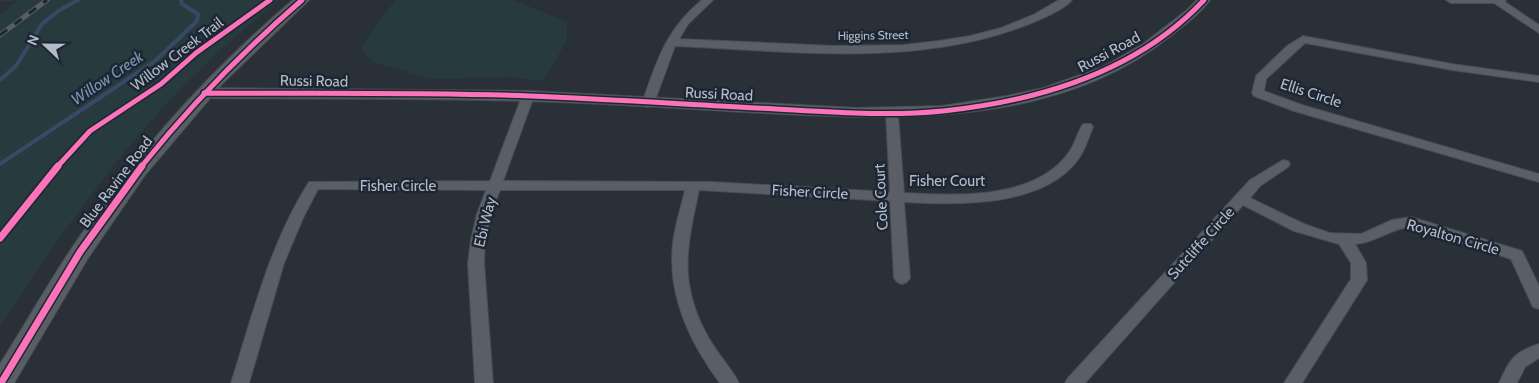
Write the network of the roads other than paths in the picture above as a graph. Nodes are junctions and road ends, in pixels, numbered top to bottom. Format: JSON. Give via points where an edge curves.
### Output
{"nodes":[{"id":1,"x":302,"y":0,"type":"edge"},
{"id":2,"x":708,"y":0,"type":"edge"},
{"id":3,"x":1067,"y":0,"type":"edge"},
{"id":4,"x":1204,"y":0,"type":"edge"},
{"id":5,"x":1451,"y":0,"type":"edge"},
{"id":6,"x":1496,"y":0,"type":"edge"},
{"id":7,"x":1501,"y":0,"type":"edge"},
{"id":8,"x":1539,"y":30,"type":"edge"},
{"id":9,"x":670,"y":42,"type":"junction"},
{"id":10,"x":1539,"y":79,"type":"edge"},
{"id":11,"x":204,"y":93,"type":"junction"},
{"id":12,"x":528,"y":96,"type":"junction"},
{"id":13,"x":648,"y":103,"type":"junction"},
{"id":14,"x":892,"y":114,"type":"junction"},
{"id":15,"x":1087,"y":127,"type":"dead end"},
{"id":16,"x":1283,"y":164,"type":"dead end"},
{"id":17,"x":1539,"y":178,"type":"edge"},
{"id":18,"x":494,"y":186,"type":"junction"},
{"id":19,"x":694,"y":186,"type":"junction"},
{"id":20,"x":897,"y":197,"type":"junction"},
{"id":21,"x":1241,"y":199,"type":"junction"},
{"id":22,"x":1344,"y":240,"type":"junction"},
{"id":23,"x":902,"y":278,"type":"dead end"},
{"id":24,"x":1538,"y":301,"type":"edge"},
{"id":25,"x":1539,"y":351,"type":"edge"},
{"id":26,"x":1299,"y":381,"type":"edge"},
{"id":27,"x":1,"y":383,"type":"edge"},
{"id":28,"x":240,"y":383,"type":"edge"},
{"id":29,"x":484,"y":383,"type":"edge"},
{"id":30,"x":730,"y":383,"type":"edge"},
{"id":31,"x":1074,"y":383,"type":"edge"},
{"id":32,"x":1508,"y":383,"type":"edge"}],
"edges":[{"from":1,"to":11,"type":"main road","name":"Blue Ravine Road","via":[[241,54]]},
{"from":2,"to":9,"type":"street","via":[[687,17]]},
{"from":3,"to":9,"type":"street","name":"Higgins Street","via":[[1016,27],[976,39],[929,46],[867,50]]},
{"from":4,"to":14,"type":"street","name":"Russi Road","via":[[1192,13],[1130,58],[1076,83],[998,102],[942,111]]},
{"from":5,"to":6,"type":"street"},
{"from":6,"to":7,"type":"street"},
{"from":6,"to":8,"type":"street"},
{"from":9,"to":13,"type":"street"},
{"from":10,"to":17,"type":"street","name":"Ellis Circle","via":[[1452,67],[1303,39],[1260,78],[1258,93]]},
{"from":11,"to":12,"type":"street","name":"Russi Road"},
{"from":11,"to":27,"type":"main road","name":"Blue Ravine Road","via":[[139,169],[92,233]]},
{"from":12,"to":13,"type":"street","name":"Russi Road"},
{"from":12,"to":18,"type":"street","name":"Ebi Way"},
{"from":13,"to":14,"type":"street","name":"Russi Road"},
{"from":14,"to":20,"type":"street","name":"Cole Court"},
{"from":15,"to":20,"type":"street","name":"Fisher Court","via":[[1067,164],[1055,174],[1022,190],[986,198],[956,200]]},
{"from":16,"to":21,"type":"street","via":[[1262,178]]},
{"from":18,"to":19,"type":"street","name":"Fisher Circle"},
{"from":18,"to":28,"type":"street","name":"Fisher Circle","via":[[314,185],[276,263]]},
{"from":18,"to":29,"type":"street","name":"Ebi Way","via":[[482,222],[476,263]]},
{"from":19,"to":20,"type":"street","name":"Fisher Circle"},
{"from":19,"to":30,"type":"street","via":[[680,245],[682,290],[696,334]]},
{"from":20,"to":23,"type":"street","name":"Cole Court"},
{"from":21,"to":22,"type":"street","name":"Sutcliffe Circle","via":[[1305,229]]},
{"from":21,"to":31,"type":"street","name":"Sutcliffe Circle"},
{"from":22,"to":24,"type":"street","name":"Royalton Circle","via":[[1368,238],[1393,223],[1424,225],[1517,255]]},
{"from":22,"to":26,"type":"street","via":[[1356,256],[1359,280]]},
{"from":25,"to":32,"type":"street","via":[[1520,360]]}]}
